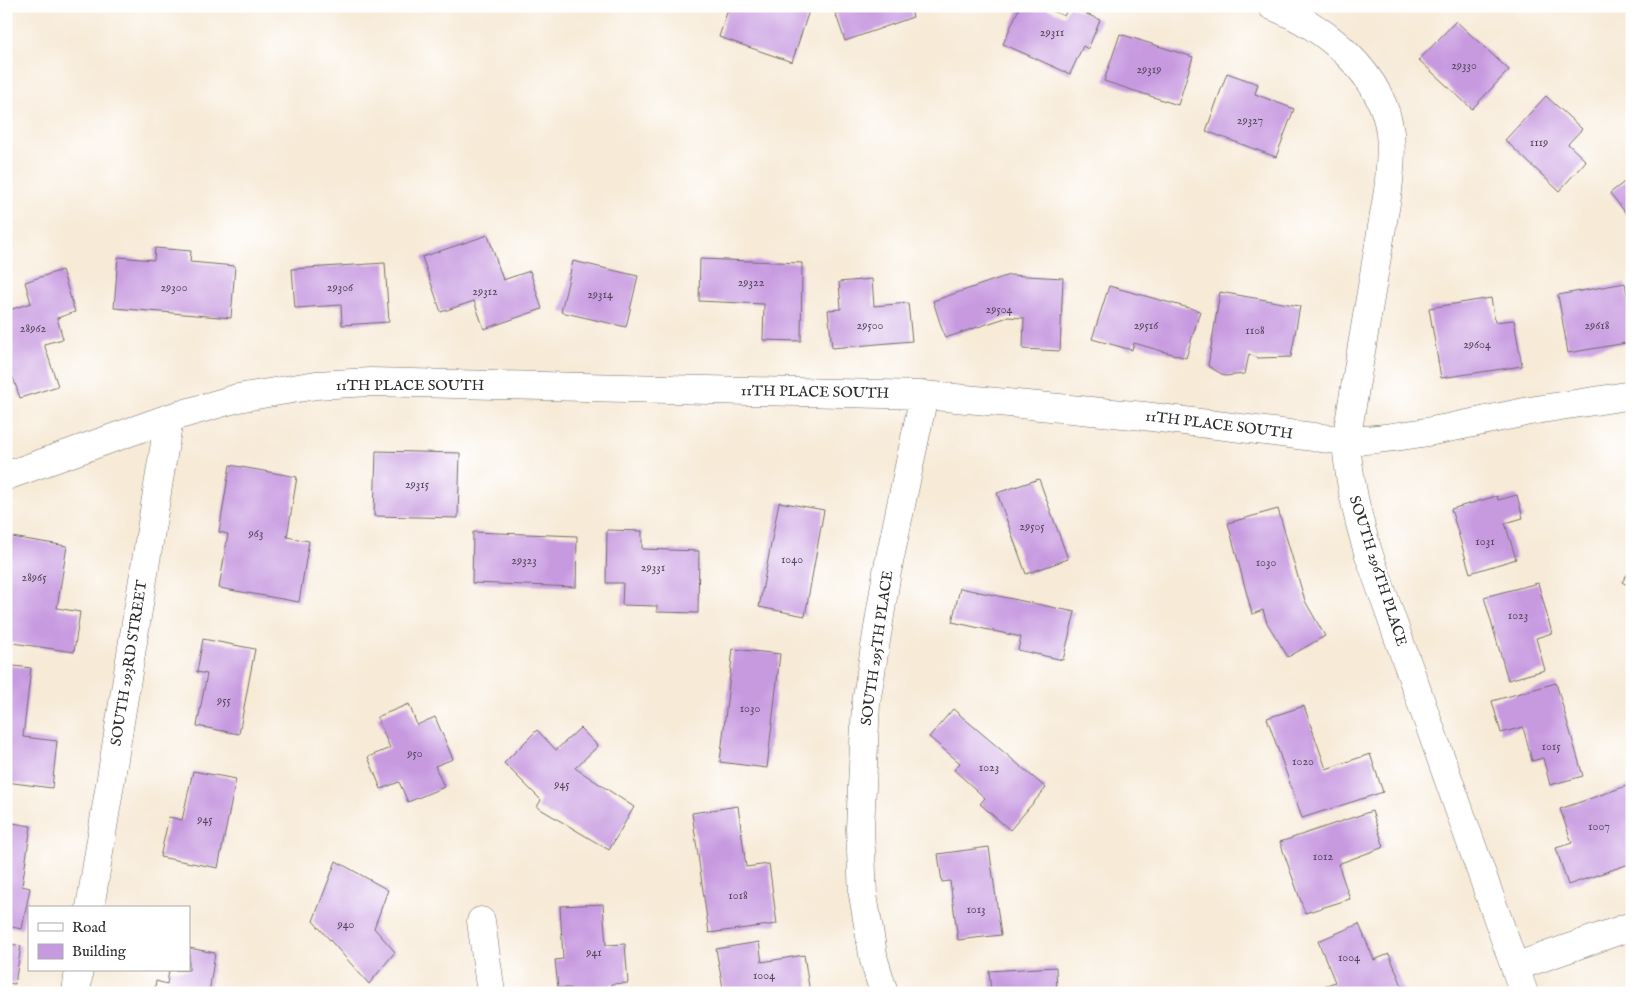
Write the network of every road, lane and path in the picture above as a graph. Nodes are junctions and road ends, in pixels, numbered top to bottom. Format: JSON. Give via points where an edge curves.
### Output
{"nodes":[{"id":1,"x":1272,"y":6,"type":"edge"},
{"id":2,"x":924,"y":395,"type":"junction"},
{"id":3,"x":1632,"y":395,"type":"edge"},
{"id":4,"x":169,"y":418,"type":"junction"},
{"id":5,"x":1346,"y":441,"type":"junction"},
{"id":6,"x":6,"y":476,"type":"edge"},
{"id":7,"x":90,"y":906,"type":"edge"},
{"id":8,"x":481,"y":921,"type":"dead end"},
{"id":9,"x":1632,"y":926,"type":"edge"},
{"id":10,"x":1515,"y":968,"type":"junction"},
{"id":11,"x":80,"y":972,"type":"edge"},
{"id":12,"x":76,"y":993,"type":"edge"},
{"id":13,"x":491,"y":993,"type":"edge"},
{"id":14,"x":884,"y":993,"type":"edge"},
{"id":15,"x":1524,"y":993,"type":"edge"}],
"edges":[{"from":1,"to":5,"type":"street","name":"SOUTH 296TH PLACE","via":[[1307,22],[1354,61],[1372,83],[1390,131],[1388,191]]},
{"from":2,"to":4,"type":"street","name":"11TH PLACE SOUTH","via":[[371,382],[316,385],[238,398]]},
{"from":2,"to":5,"type":"street","name":"11TH PLACE SOUTH","via":[[1144,416]]},
{"from":2,"to":14,"type":"street","name":"SOUTH 295TH PLACE","via":[[887,572],[866,703],[860,829],[863,895],[874,960]]},
{"from":3,"to":5,"type":"street","name":"11TH PLACE SOUTH","via":[[1412,435]]},
{"from":4,"to":6,"type":"street","name":"11TH PLACE SOUTH"},
{"from":4,"to":7,"type":"street","name":"SOUTH 293RD STREET"},
{"from":5,"to":10,"type":"street","name":"SOUTH 296TH PLACE","via":[[1348,472],[1369,555]]},
{"from":8,"to":13,"type":"street"},
{"from":9,"to":10,"type":"street"},
{"from":10,"to":15,"type":"street","name":"SOUTH 296TH PLACE"},
{"from":11,"to":12,"type":"street"}]}
